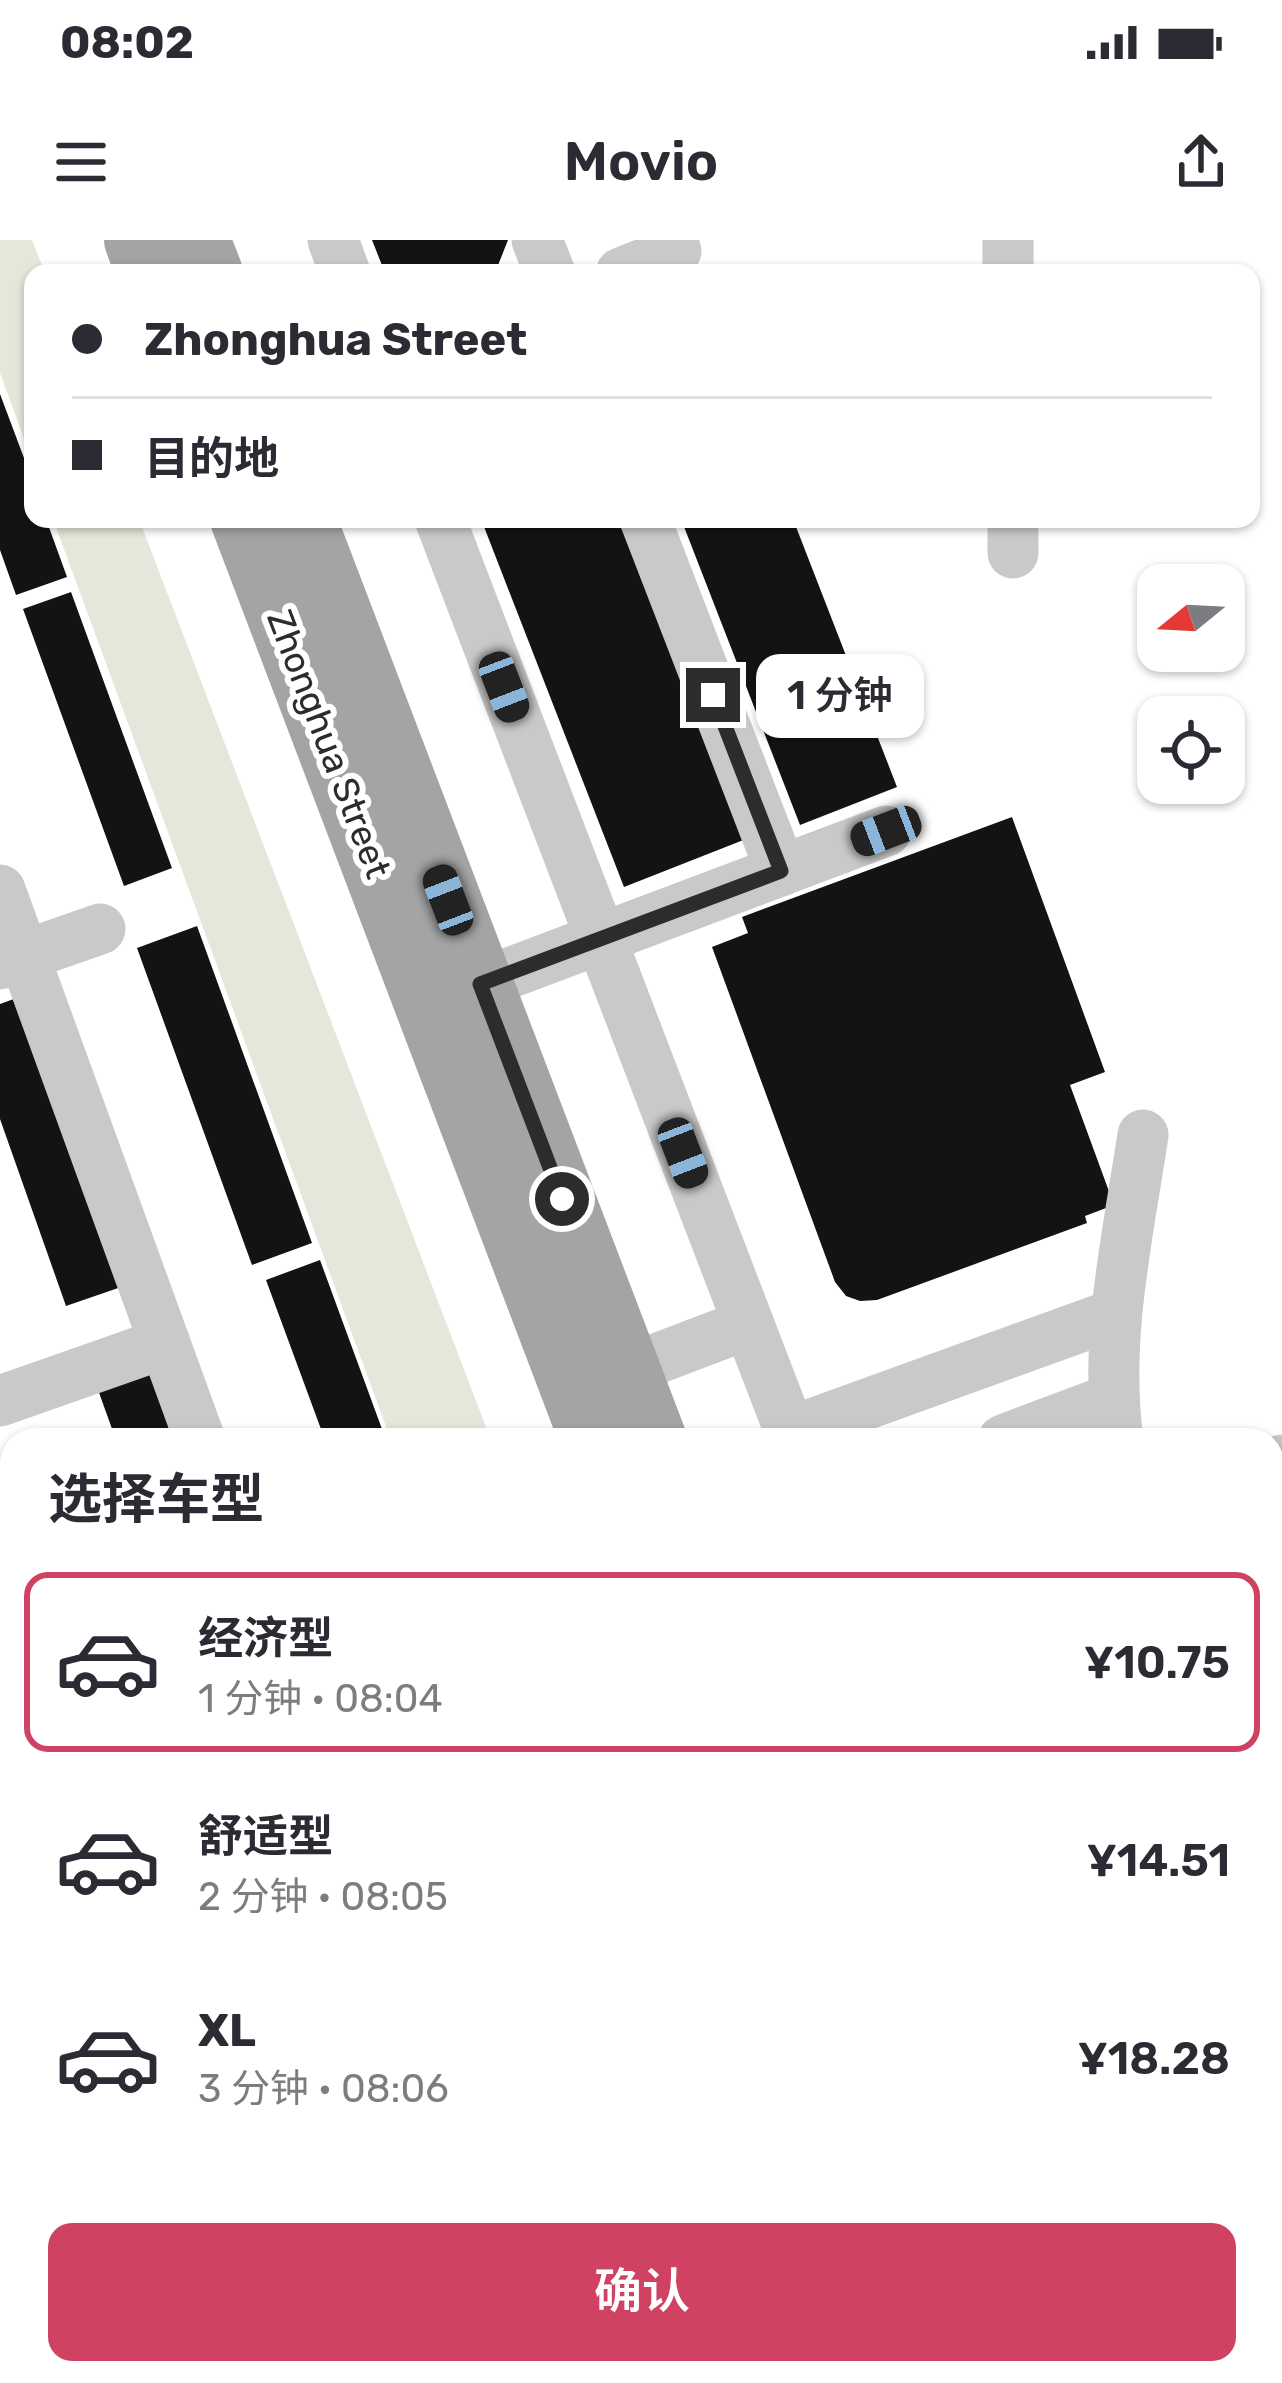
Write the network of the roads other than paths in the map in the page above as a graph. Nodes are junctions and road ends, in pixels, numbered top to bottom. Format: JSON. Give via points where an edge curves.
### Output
{"nodes":[{"id":1,"x":676,"y":251,"type":"dead end"},
{"id":2,"x":644,"y":264,"type":"edge"},
{"id":3,"x":246,"y":528,"type":"edge"},
{"id":4,"x":306,"y":528,"type":"edge"},
{"id":5,"x":443,"y":528,"type":"edge"},
{"id":6,"x":648,"y":528,"type":"edge"},
{"id":7,"x":886,"y":831,"type":"dead end"},
{"id":8,"x":781,"y":871,"type":"junction"},
{"id":9,"x":0,"y":890,"type":"edge"},
{"id":10,"x":100,"y":929,"type":"dead end"},
{"id":11,"x":601,"y":939,"type":"junction"},
{"id":12,"x":12,"y":960,"type":"edge"},
{"id":13,"x":480,"y":984,"type":"junction"},
{"id":14,"x":1143,"y":1135,"type":"dead end"},
{"id":15,"x":1116,"y":1314,"type":"junction"},
{"id":16,"x":748,"y":1324,"type":"junction"},
{"id":17,"x":165,"y":1343,"type":"junction"},
{"id":18,"x":627,"y":1370,"type":"junction"},
{"id":19,"x":0,"y":1401,"type":"edge"},
{"id":20,"x":1115,"y":1419,"type":"edge"},
{"id":21,"x":196,"y":1428,"type":"edge"},
{"id":22,"x":588,"y":1428,"type":"edge"},
{"id":23,"x":649,"y":1428,"type":"edge"},
{"id":24,"x":789,"y":1428,"type":"edge"},
{"id":25,"x":813,"y":1428,"type":"edge"},
{"id":26,"x":1067,"y":1428,"type":"edge"}],
"edges":[{"from":1,"to":2,"type":"street"},
{"from":3,"to":22,"type":"main road","name":"Zhonghua Street"},
{"from":4,"to":13,"type":"main road","name":"Zhonghua Street"},
{"from":5,"to":11,"type":"street"},
{"from":6,"to":8,"type":"street"},
{"from":7,"to":8,"type":"street"},
{"from":8,"to":11,"type":"street"},
{"from":9,"to":12,"type":"street"},
{"from":10,"to":12,"type":"street"},
{"from":11,"to":13,"type":"street"},
{"from":11,"to":16,"type":"street"},
{"from":12,"to":17,"type":"street"},
{"from":13,"to":18,"type":"main road","name":"Zhonghua Street"},
{"from":14,"to":15,"type":"street"},
{"from":15,"to":20,"type":"street"},
{"from":15,"to":25,"type":"street"},
{"from":16,"to":18,"type":"street"},
{"from":16,"to":24,"type":"street"},
{"from":17,"to":19,"type":"street"},
{"from":17,"to":21,"type":"street"},
{"from":18,"to":23,"type":"main road","name":"Zhonghua Street"},
{"from":20,"to":26,"type":"street"}]}
